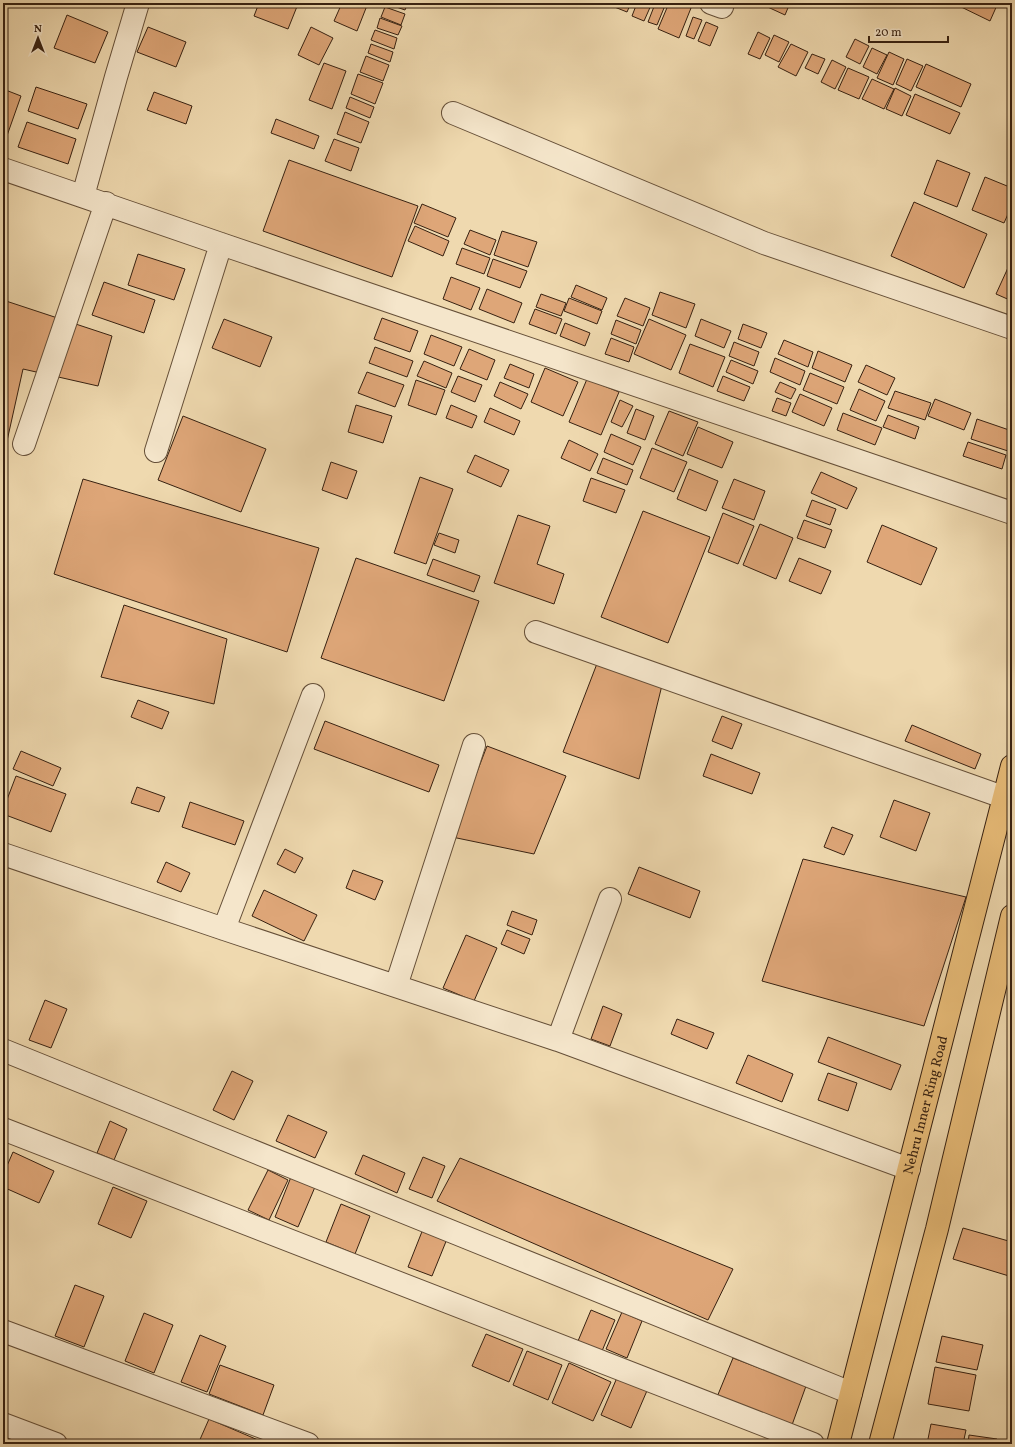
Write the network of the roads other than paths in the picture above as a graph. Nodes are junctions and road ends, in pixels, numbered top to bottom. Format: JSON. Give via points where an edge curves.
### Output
{"nodes":[{"id":1,"x":138,"y":3,"type":"edge"},
{"id":2,"x":711,"y":3,"type":"edge"},
{"id":3,"x":723,"y":3,"type":"edge"},
{"id":4,"x":453,"y":113,"type":"dead end"},
{"id":5,"x":3,"y":168,"type":"edge"},
{"id":6,"x":83,"y":196,"type":"junction"},
{"id":7,"x":106,"y":203,"type":"junction"},
{"id":8,"x":221,"y":244,"type":"junction"},
{"id":9,"x":1012,"y":328,"type":"edge"},
{"id":10,"x":24,"y":444,"type":"dead end"},
{"id":11,"x":156,"y":451,"type":"dead end"},
{"id":12,"x":1012,"y":513,"type":"edge"},
{"id":13,"x":536,"y":632,"type":"dead end"},
{"id":14,"x":313,"y":695,"type":"dead end"},
{"id":15,"x":474,"y":745,"type":"dead end"},
{"id":16,"x":1012,"y":766,"type":"edge"},
{"id":17,"x":1003,"y":797,"type":"junction"},
{"id":18,"x":3,"y":854,"type":"edge"},
{"id":19,"x":610,"y":899,"type":"dead end"},
{"id":20,"x":1012,"y":916,"type":"edge"},
{"id":21,"x":224,"y":929,"type":"junction"},
{"id":22,"x":396,"y":986,"type":"junction"},
{"id":23,"x":558,"y":1040,"type":"junction"},
{"id":24,"x":3,"y":1050,"type":"edge"},
{"id":25,"x":3,"y":1129,"type":"edge"},
{"id":26,"x":909,"y":1169,"type":"junction"},
{"id":27,"x":3,"y":1331,"type":"edge"},
{"id":28,"x":851,"y":1393,"type":"junction"},
{"id":29,"x":3,"y":1424,"type":"edge"},
{"id":30,"x":56,"y":1444,"type":"edge"},
{"id":31,"x":308,"y":1444,"type":"edge"},
{"id":32,"x":813,"y":1444,"type":"edge"},
{"id":33,"x":838,"y":1444,"type":"edge"},
{"id":34,"x":880,"y":1444,"type":"edge"}],
"edges":[{"from":1,"to":6,"type":"street"},
{"from":2,"to":3,"type":"street","via":[[722,7]]},
{"from":4,"to":9,"type":"street","via":[[764,243]]},
{"from":5,"to":6,"type":"street"},
{"from":6,"to":7,"type":"street"},
{"from":7,"to":8,"type":"street"},
{"from":7,"to":10,"type":"street"},
{"from":8,"to":11,"type":"street"},
{"from":8,"to":12,"type":"street"},
{"from":13,"to":17,"type":"street"},
{"from":14,"to":21,"type":"street"},
{"from":15,"to":22,"type":"street"},
{"from":16,"to":17,"type":"main road","name":"Nehru Inner Ring Road"},
{"from":17,"to":26,"type":"main road","name":"Nehru Inner Ring Road"},
{"from":18,"to":21,"type":"street"},
{"from":19,"to":23,"type":"street"},
{"from":20,"to":34,"type":"main road","via":[[937,1229]]},
{"from":21,"to":22,"type":"street"},
{"from":22,"to":23,"type":"street"},
{"from":23,"to":26,"type":"street"},
{"from":24,"to":28,"type":"street"},
{"from":25,"to":32,"type":"street"},
{"from":26,"to":28,"type":"main road","name":"Nehru Inner Ring Road"},
{"from":27,"to":31,"type":"street"},
{"from":28,"to":33,"type":"main road","name":"Nehru Inner Ring Road"},
{"from":29,"to":30,"type":"street"}]}
